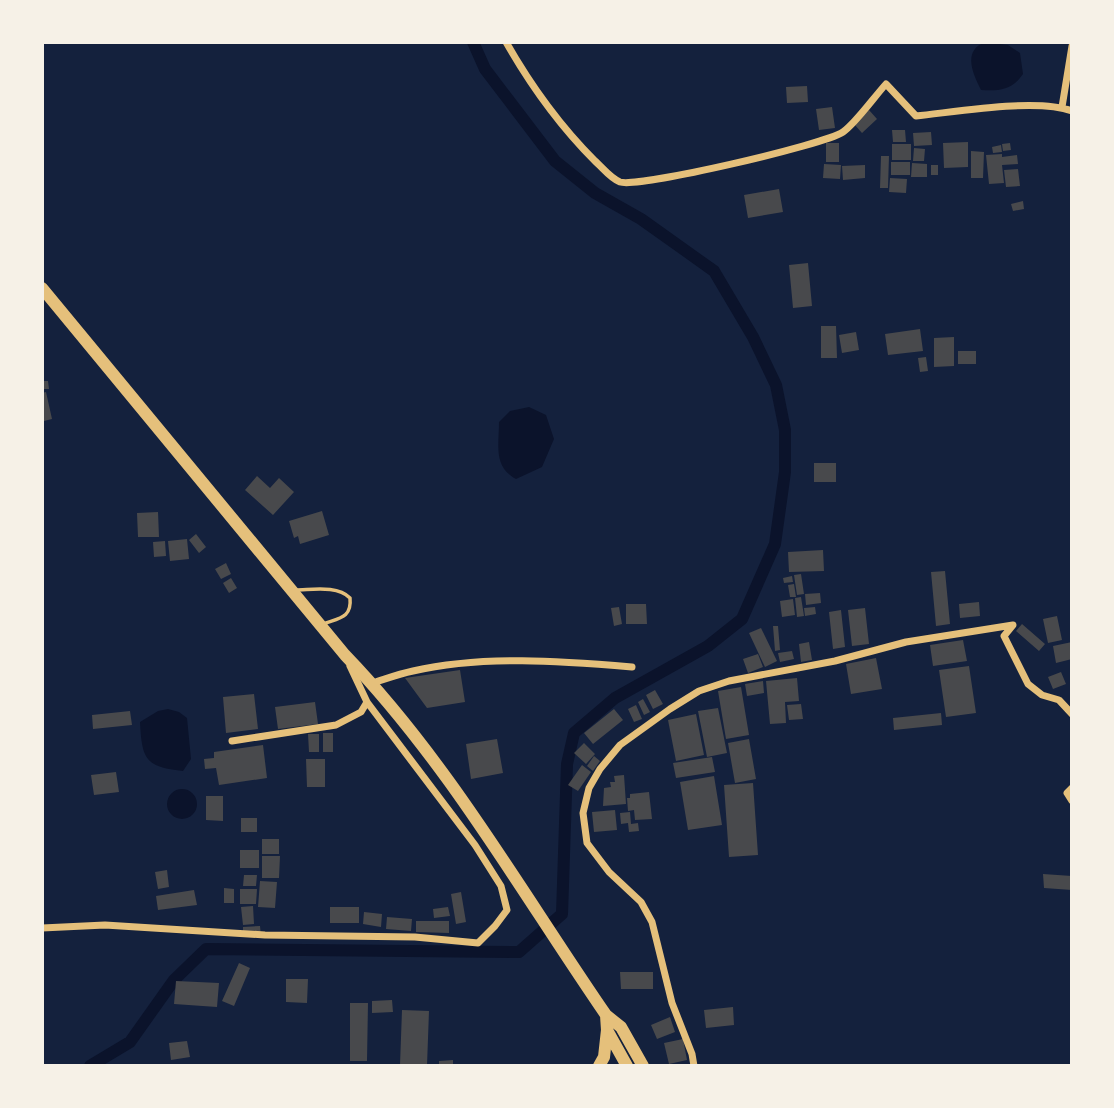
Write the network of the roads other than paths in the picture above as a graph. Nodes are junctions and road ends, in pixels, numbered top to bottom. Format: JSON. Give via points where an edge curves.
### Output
{"nodes":[{"id":1,"x":506,"y":42,"type":"edge"},
{"id":2,"x":1072,"y":46,"type":"edge"},
{"id":3,"x":1062,"y":107,"type":"junction"},
{"id":4,"x":1072,"y":111,"type":"edge"},
{"id":5,"x":42,"y":289,"type":"edge"},
{"id":6,"x":293,"y":590,"type":"junction"},
{"id":7,"x":321,"y":625,"type":"junction"},
{"id":8,"x":345,"y":655,"type":"junction"},
{"id":9,"x":632,"y":667,"type":"dead end"},
{"id":10,"x":372,"y":683,"type":"junction"},
{"id":11,"x":367,"y":702,"type":"junction"},
{"id":12,"x":1072,"y":713,"type":"edge"},
{"id":13,"x":232,"y":741,"type":"dead end"},
{"id":14,"x":1072,"y":789,"type":"edge"},
{"id":15,"x":1072,"y":801,"type":"edge"},
{"id":16,"x":42,"y":928,"type":"edge"},
{"id":17,"x":606,"y":1015,"type":"junction"},
{"id":18,"x":607,"y":1030,"type":"junction"},
{"id":19,"x":599,"y":1066,"type":"edge"},
{"id":20,"x":627,"y":1066,"type":"edge"},
{"id":21,"x":643,"y":1066,"type":"edge"},
{"id":22,"x":694,"y":1066,"type":"edge"}],
"edges":[{"from":1,"to":3,"type":"street","via":[[573,139],[621,182],[683,174],[808,146],[844,132],[886,84],[916,116],[984,108]]},
{"from":2,"to":3,"type":"street"},
{"from":3,"to":4,"type":"street"},
{"from":5,"to":6,"type":"highway"},
{"from":6,"to":7,"type":"highway"},
{"from":6,"to":7,"type":"lane","via":[[329,590],[350,598],[347,614]]},
{"from":7,"to":8,"type":"highway"},
{"from":8,"to":10,"type":"highway"},
{"from":8,"to":11,"type":"street"},
{"from":9,"to":10,"type":"street","via":[[485,662],[414,671]]},
{"from":10,"to":17,"type":"highway","via":[[454,788]]},
{"from":11,"to":13,"type":"street","via":[[361,712],[336,725]]},
{"from":11,"to":16,"type":"street","via":[[448,808],[500,886],[507,910],[478,943],[105,925]]},
{"from":12,"to":22,"type":"street","via":[[1059,700],[1028,684],[1004,636],[1013,625],[906,642],[729,681],[699,691],[620,745],[589,788],[583,813],[587,843],[641,902],[652,922]]},
{"from":14,"to":15,"type":"street","via":[[1067,793]]},
{"from":17,"to":18,"type":"highway"},
{"from":17,"to":21,"type":"highway","via":[[621,1027]]},
{"from":18,"to":19,"type":"highway"},
{"from":18,"to":20,"type":"highway"}]}
